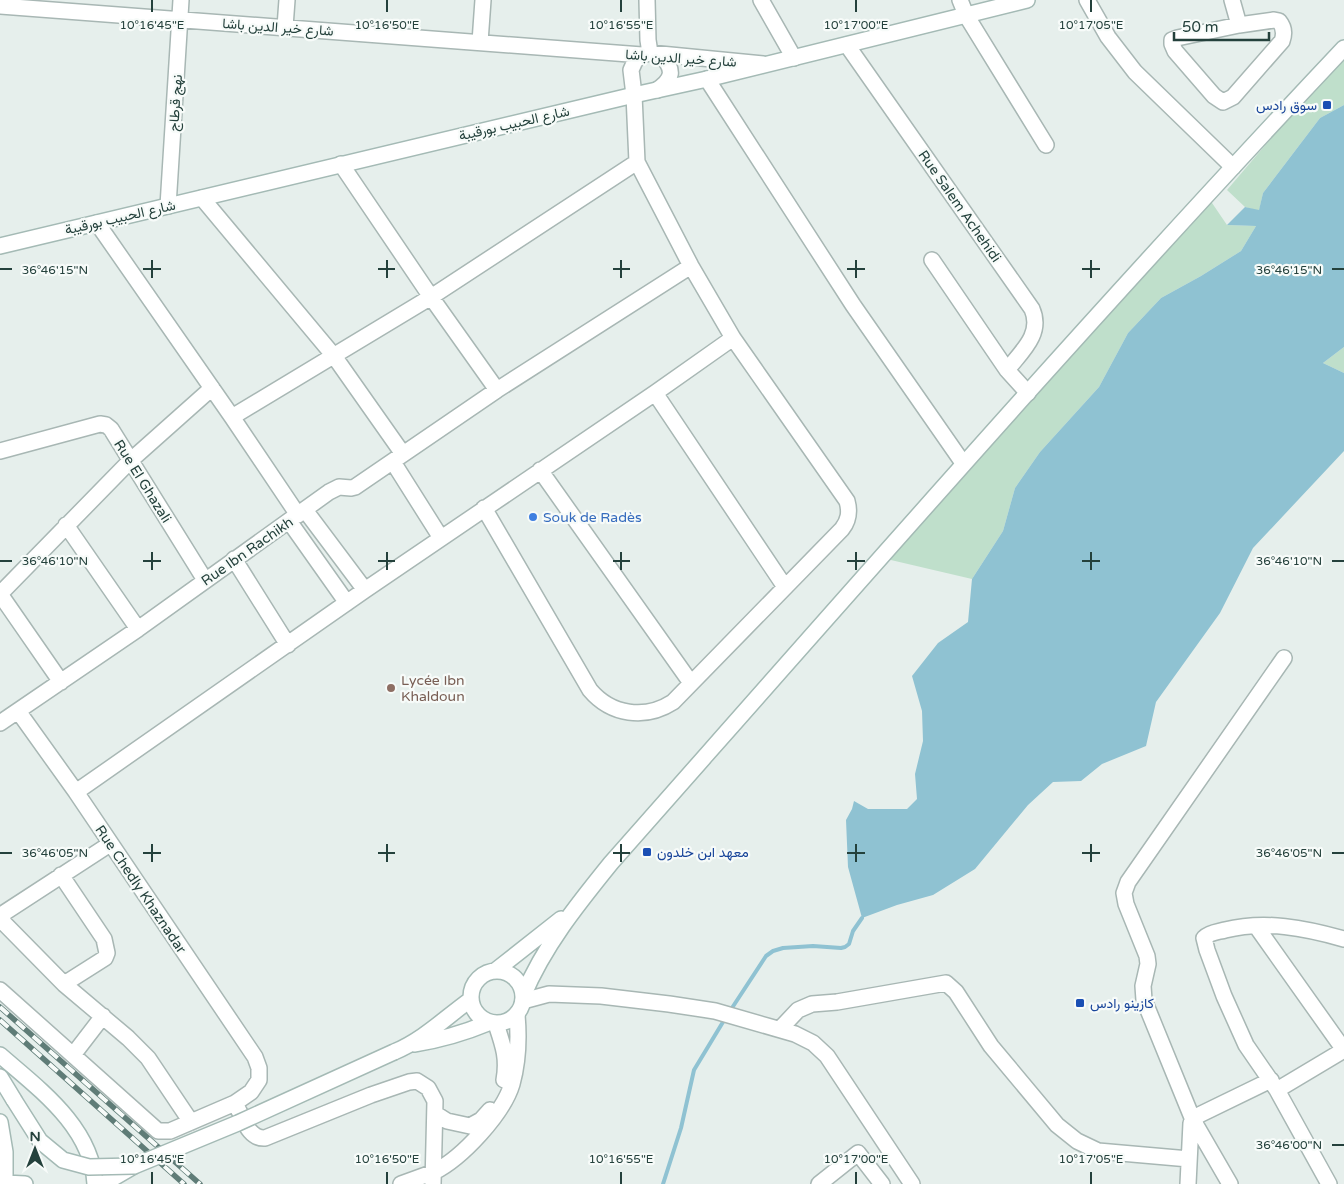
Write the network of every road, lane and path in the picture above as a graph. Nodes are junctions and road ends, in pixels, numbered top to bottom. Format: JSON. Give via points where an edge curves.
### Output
{"nodes":[{"id":1,"x":181,"y":0,"type":"edge"},
{"id":2,"x":287,"y":0,"type":"edge"},
{"id":3,"x":483,"y":0,"type":"edge"},
{"id":4,"x":646,"y":0,"type":"edge"},
{"id":5,"x":761,"y":0,"type":"edge"},
{"id":6,"x":960,"y":0,"type":"edge"},
{"id":7,"x":1027,"y":0,"type":"edge"},
{"id":8,"x":1086,"y":0,"type":"edge"},
{"id":9,"x":1232,"y":0,"type":"edge"},
{"id":10,"x":0,"y":6,"type":"edge"},
{"id":11,"x":966,"y":16,"type":"junction"},
{"id":12,"x":180,"y":19,"type":"junction"},
{"id":13,"x":1239,"y":25,"type":"junction"},
{"id":14,"x":285,"y":27,"type":"junction"},
{"id":15,"x":480,"y":42,"type":"junction"},
{"id":16,"x":847,"y":45,"type":"junction"},
{"id":17,"x":1344,"y":48,"type":"edge"},
{"id":18,"x":651,"y":54,"type":"junction"},
{"id":19,"x":794,"y":58,"type":"junction"},
{"id":20,"x":764,"y":64,"type":"junction"},
{"id":21,"x":707,"y":79,"type":"junction"},
{"id":22,"x":657,"y":90,"type":"junction"},
{"id":23,"x":634,"y":95,"type":"junction"},
{"id":24,"x":1046,"y":145,"type":"dead end"},
{"id":25,"x":637,"y":162,"type":"junction"},
{"id":26,"x":341,"y":164,"type":"junction"},
{"id":27,"x":1233,"y":166,"type":"junction"},
{"id":28,"x":202,"y":198,"type":"junction"},
{"id":29,"x":168,"y":206,"type":"junction"},
{"id":30,"x":97,"y":223,"type":"junction"},
{"id":31,"x":0,"y":246,"type":"edge"},
{"id":32,"x":932,"y":260,"type":"dead end"},
{"id":33,"x":691,"y":266,"type":"junction"},
{"id":34,"x":431,"y":297,"type":"junction"},
{"id":35,"x":733,"y":338,"type":"junction"},
{"id":36,"x":334,"y":356,"type":"junction"},
{"id":37,"x":1007,"y":370,"type":"junction"},
{"id":38,"x":212,"y":388,"type":"junction"},
{"id":39,"x":497,"y":390,"type":"junction"},
{"id":40,"x":655,"y":393,"type":"junction"},
{"id":41,"x":1028,"y":393,"type":"junction"},
{"id":42,"x":232,"y":416,"type":"junction"},
{"id":43,"x":0,"y":451,"type":"edge"},
{"id":44,"x":398,"y":458,"type":"junction"},
{"id":45,"x":130,"y":461,"type":"junction"},
{"id":46,"x":964,"y":463,"type":"junction"},
{"id":47,"x":540,"y":470,"type":"junction"},
{"id":48,"x":484,"y":508,"type":"junction"},
{"id":49,"x":297,"y":515,"type":"junction"},
{"id":50,"x":66,"y":525,"type":"junction"},
{"id":51,"x":441,"y":538,"type":"junction"},
{"id":52,"x":234,"y":559,"type":"junction"},
{"id":53,"x":205,"y":580,"type":"junction"},
{"id":54,"x":786,"y":587,"type":"junction"},
{"id":55,"x":365,"y":590,"type":"junction"},
{"id":56,"x":0,"y":594,"type":"edge"},
{"id":57,"x":347,"y":603,"type":"junction"},
{"id":58,"x":138,"y":629,"type":"junction"},
{"id":59,"x":288,"y":645,"type":"junction"},
{"id":60,"x":1284,"y":658,"type":"dead end"},
{"id":61,"x":61,"y":682,"type":"junction"},
{"id":62,"x":691,"y":683,"type":"junction"},
{"id":63,"x":18,"y":711,"type":"junction"},
{"id":64,"x":0,"y":723,"type":"edge"},
{"id":65,"x":76,"y":792,"type":"junction"},
{"id":66,"x":110,"y":844,"type":"junction"},
{"id":67,"x":61,"y":875,"type":"junction"},
{"id":68,"x":573,"y":909,"type":"junction"},
{"id":69,"x":1256,"y":926,"type":"junction"},
{"id":70,"x":1344,"y":939,"type":"edge"},
{"id":71,"x":495,"y":971,"type":"junction"},
{"id":72,"x":64,"y":984,"type":"junction"},
{"id":73,"x":0,"y":990,"type":"edge"},
{"id":74,"x":470,"y":1000,"type":"junction"},
{"id":75,"x":521,"y":1004,"type":"junction"},
{"id":76,"x":103,"y":1016,"type":"junction"},
{"id":77,"x":492,"y":1023,"type":"junction"},
{"id":78,"x":780,"y":1029,"type":"junction"},
{"id":79,"x":410,"y":1045,"type":"junction"},
{"id":80,"x":1344,"y":1050,"type":"edge"},
{"id":81,"x":0,"y":1054,"type":"edge"},
{"id":82,"x":73,"y":1055,"type":"junction"},
{"id":83,"x":0,"y":1077,"type":"edge"},
{"id":84,"x":1274,"y":1085,"type":"junction"},
{"id":85,"x":235,"y":1103,"type":"junction"},
{"id":86,"x":436,"y":1114,"type":"junction"},
{"id":87,"x":1193,"y":1120,"type":"junction"},
{"id":88,"x":0,"y":1122,"type":"edge"},
{"id":89,"x":191,"y":1122,"type":"junction"},
{"id":90,"x":1189,"y":1159,"type":"junction"},
{"id":91,"x":134,"y":1166,"type":"junction"},
{"id":92,"x":430,"y":1174,"type":"edge"},
{"id":93,"x":5,"y":1184,"type":"edge"},
{"id":94,"x":26,"y":1184,"type":"edge"},
{"id":95,"x":95,"y":1184,"type":"edge"},
{"id":96,"x":103,"y":1184,"type":"edge"},
{"id":97,"x":401,"y":1184,"type":"edge"},
{"id":98,"x":820,"y":1184,"type":"edge"},
{"id":99,"x":882,"y":1184,"type":"edge"},
{"id":100,"x":912,"y":1184,"type":"edge"},
{"id":101,"x":1188,"y":1184,"type":"edge"},
{"id":102,"x":1230,"y":1184,"type":"edge"},
{"id":103,"x":1329,"y":1184,"type":"edge"}],
"edges":[{"from":1,"to":12,"type":"street","name":"نهج قرطاج"},
{"from":2,"to":14,"type":"street"},
{"from":3,"to":15,"type":"street"},
{"from":4,"to":18,"type":"street"},
{"from":5,"to":19,"type":"street"},
{"from":6,"to":11,"type":"street"},
{"from":7,"to":11,"type":"street","name":"شارع الحبيب بورقيبة"},
{"from":8,"to":27,"type":"street","via":[[1108,37],[1135,72]]},
{"from":9,"to":13,"type":"street"},
{"from":10,"to":12,"type":"street","name":"شارع خير الدين باشا"},
{"from":11,"to":16,"type":"street","name":"شارع الحبيب بورقيبة"},
{"from":11,"to":24,"type":"street"},
{"from":12,"to":14,"type":"street","name":"شارع خير الدين باشا"},
{"from":12,"to":29,"type":"street","name":"نهج قرطاج"},
{"from":13,"to":13,"type":"street","via":[[1279,21],[1284,36],[1262,66],[1233,97],[1223,102],[1175,51],[1172,43],[1177,38]]},
{"from":14,"to":15,"type":"street","name":"شارع خير الدين باشا"},
{"from":15,"to":18,"type":"street","name":"شارع خير الدين باشا"},
{"from":16,"to":19,"type":"street","name":"شارع الحبيب بورقيبة"},
{"from":16,"to":37,"type":"street","name":"Rue Salem Achehidi","via":[[1032,309],[1034,335]]},
{"from":17,"to":27,"type":"street"},
{"from":18,"to":20,"type":"street","name":"شارع خير الدين باشا"},
{"from":18,"to":22,"type":"street","via":[[668,63],[671,70],[666,84]]},
{"from":18,"to":23,"type":"street","via":[[635,61],[631,70]]},
{"from":19,"to":20,"type":"street","name":"شارع الحبيب بورقيبة"},
{"from":20,"to":21,"type":"street","name":"شارع الحبيب بورقيبة"},
{"from":21,"to":22,"type":"street","name":"شارع الحبيب بورقيبة"},
{"from":21,"to":46,"type":"street","via":[[854,305]]},
{"from":22,"to":23,"type":"street","name":"شارع الحبيب بورقيبة"},
{"from":23,"to":25,"type":"street"},
{"from":23,"to":26,"type":"street","name":"شارع الحبيب بورقيبة"},
{"from":25,"to":33,"type":"street"},
{"from":25,"to":34,"type":"street"},
{"from":26,"to":28,"type":"street","name":"شارع الحبيب بورقيبة"},
{"from":26,"to":34,"type":"street"},
{"from":27,"to":41,"type":"street"},
{"from":28,"to":29,"type":"street","name":"شارع الحبيب بورقيبة"},
{"from":28,"to":36,"type":"street"},
{"from":29,"to":30,"type":"street","name":"شارع الحبيب بورقيبة"},
{"from":30,"to":31,"type":"street","name":"شارع الحبيب بورقيبة"},
{"from":30,"to":38,"type":"street"},
{"from":32,"to":37,"type":"street"},
{"from":33,"to":35,"type":"street"},
{"from":33,"to":39,"type":"street","name":"Rue Ibn Rachikh"},
{"from":34,"to":36,"type":"street"},
{"from":34,"to":39,"type":"street"},
{"from":35,"to":40,"type":"street"},
{"from":35,"to":54,"type":"street","via":[[848,507],[846,524]]},
{"from":36,"to":42,"type":"street"},
{"from":36,"to":44,"type":"street"},
{"from":37,"to":41,"type":"street"},
{"from":38,"to":42,"type":"street"},
{"from":38,"to":45,"type":"street"},
{"from":39,"to":44,"type":"street","name":"Rue Ibn Rachikh"},
{"from":40,"to":47,"type":"street"},
{"from":40,"to":54,"type":"street"},
{"from":41,"to":46,"type":"street"},
{"from":42,"to":49,"type":"street"},
{"from":43,"to":45,"type":"street","name":"Rue El Ghazali","via":[[106,424]]},
{"from":44,"to":49,"type":"street","name":"Rue Ibn Rachikh","via":[[352,488],[335,488]]},
{"from":44,"to":51,"type":"street"},
{"from":45,"to":50,"type":"street"},
{"from":45,"to":53,"type":"street","name":"Rue El Ghazali"},
{"from":46,"to":68,"type":"street"},
{"from":47,"to":48,"type":"street"},
{"from":47,"to":62,"type":"street"},
{"from":48,"to":51,"type":"street"},
{"from":48,"to":62,"type":"street","via":[[590,690],[602,702],[624,712],[647,713],[673,702]]},
{"from":49,"to":52,"type":"street","name":"Rue Ibn Rachikh"},
{"from":49,"to":55,"type":"street"},
{"from":49,"to":57,"type":"street"},
{"from":50,"to":56,"type":"street"},
{"from":50,"to":58,"type":"street"},
{"from":51,"to":55,"type":"street"},
{"from":52,"to":53,"type":"street","name":"Rue Ibn Rachikh"},
{"from":52,"to":59,"type":"street"},
{"from":53,"to":58,"type":"street","name":"Rue Ibn Rachikh"},
{"from":54,"to":62,"type":"street"},
{"from":55,"to":57,"type":"street"},
{"from":56,"to":61,"type":"street"},
{"from":57,"to":59,"type":"street"},
{"from":58,"to":61,"type":"street","name":"Rue Ibn Rachikh"},
{"from":59,"to":65,"type":"street"},
{"from":60,"to":87,"type":"street","via":[[1128,882],[1124,893],[1147,956],[1144,1000]]},
{"from":61,"to":63,"type":"street","name":"Rue Ibn Rachikh"},
{"from":63,"to":64,"type":"street","name":"Rue Ibn Rachikh"},
{"from":63,"to":65,"type":"street","name":"Rue Chedly Khaznadar"},
{"from":65,"to":66,"type":"street","name":"Rue Chedly Khaznadar"},
{"from":66,"to":67,"type":"street"},
{"from":66,"to":85,"type":"street","name":"Rue Chedly Khaznadar","via":[[255,1057],[259,1080]]},
{"from":67,"to":72,"type":"street","via":[[104,940],[106,953],[105,958]]},
{"from":67,"to":72,"type":"street","via":[[4,913],[2,921]]},
{"from":68,"to":71,"type":"street"},
{"from":68,"to":75,"type":"street","via":[[531,977]]},
{"from":69,"to":70,"type":"street","via":[[1288,926]]},
{"from":69,"to":80,"type":"street"},
{"from":69,"to":84,"type":"street","via":[[1208,934],[1204,942],[1246,1045]]},
{"from":71,"to":74,"type":"street","via":[[476,980]]},
{"from":71,"to":75,"type":"street","via":[[514,977],[520,986]]},
{"from":72,"to":76,"type":"street"},
{"from":73,"to":82,"type":"street"},
{"from":74,"to":77,"type":"street","via":[[479,1018]]},
{"from":74,"to":79,"type":"street"},
{"from":75,"to":77,"type":"street","via":[[509,1021]]},
{"from":75,"to":78,"type":"street","via":[[549,994],[601,996],[715,1011]]},
{"from":75,"to":92,"type":"street","via":[[515,1070],[512,1086],[504,1101],[472,1144]]},
{"from":76,"to":82,"type":"street"},
{"from":76,"to":89,"type":"street","via":[[148,1058]]},
{"from":77,"to":79,"type":"street"},
{"from":77,"to":86,"type":"street","via":[[504,1048],[506,1066],[504,1084],[496,1103],[481,1120],[470,1126],[447,1121]]},
{"from":78,"to":90,"type":"street","via":[[798,1010],[812,1004],[946,982],[991,1046],[1057,1125],[1077,1141],[1098,1151]]},
{"from":78,"to":100,"type":"street","via":[[813,1043],[827,1056]]},
{"from":79,"to":91,"type":"street","bridge":true},
{"from":80,"to":84,"type":"street"},
{"from":81,"to":95,"type":"street","via":[[48,1096],[77,1131],[92,1160]]},
{"from":82,"to":89,"type":"street","via":[[158,1131],[170,1132]]},
{"from":83,"to":91,"type":"street","bridge":true,"via":[[40,1141],[63,1160],[90,1167]]},
{"from":84,"to":87,"type":"street"},
{"from":84,"to":103,"type":"street"},
{"from":85,"to":86,"type":"street","via":[[250,1132],[260,1139],[409,1082],[428,1088],[435,1101]]},
{"from":85,"to":89,"type":"street"},
{"from":86,"to":92,"type":"street"},
{"from":87,"to":90,"type":"street"},
{"from":87,"to":102,"type":"street"},
{"from":88,"to":93,"type":"street","via":[[5,1152]]},
{"from":90,"to":101,"type":"street"},
{"from":91,"to":96,"type":"street"},
{"from":92,"to":97,"type":"street"},
{"from":93,"to":94,"type":"street"},
{"from":98,"to":99,"type":"street","via":[[858,1153]]}]}
